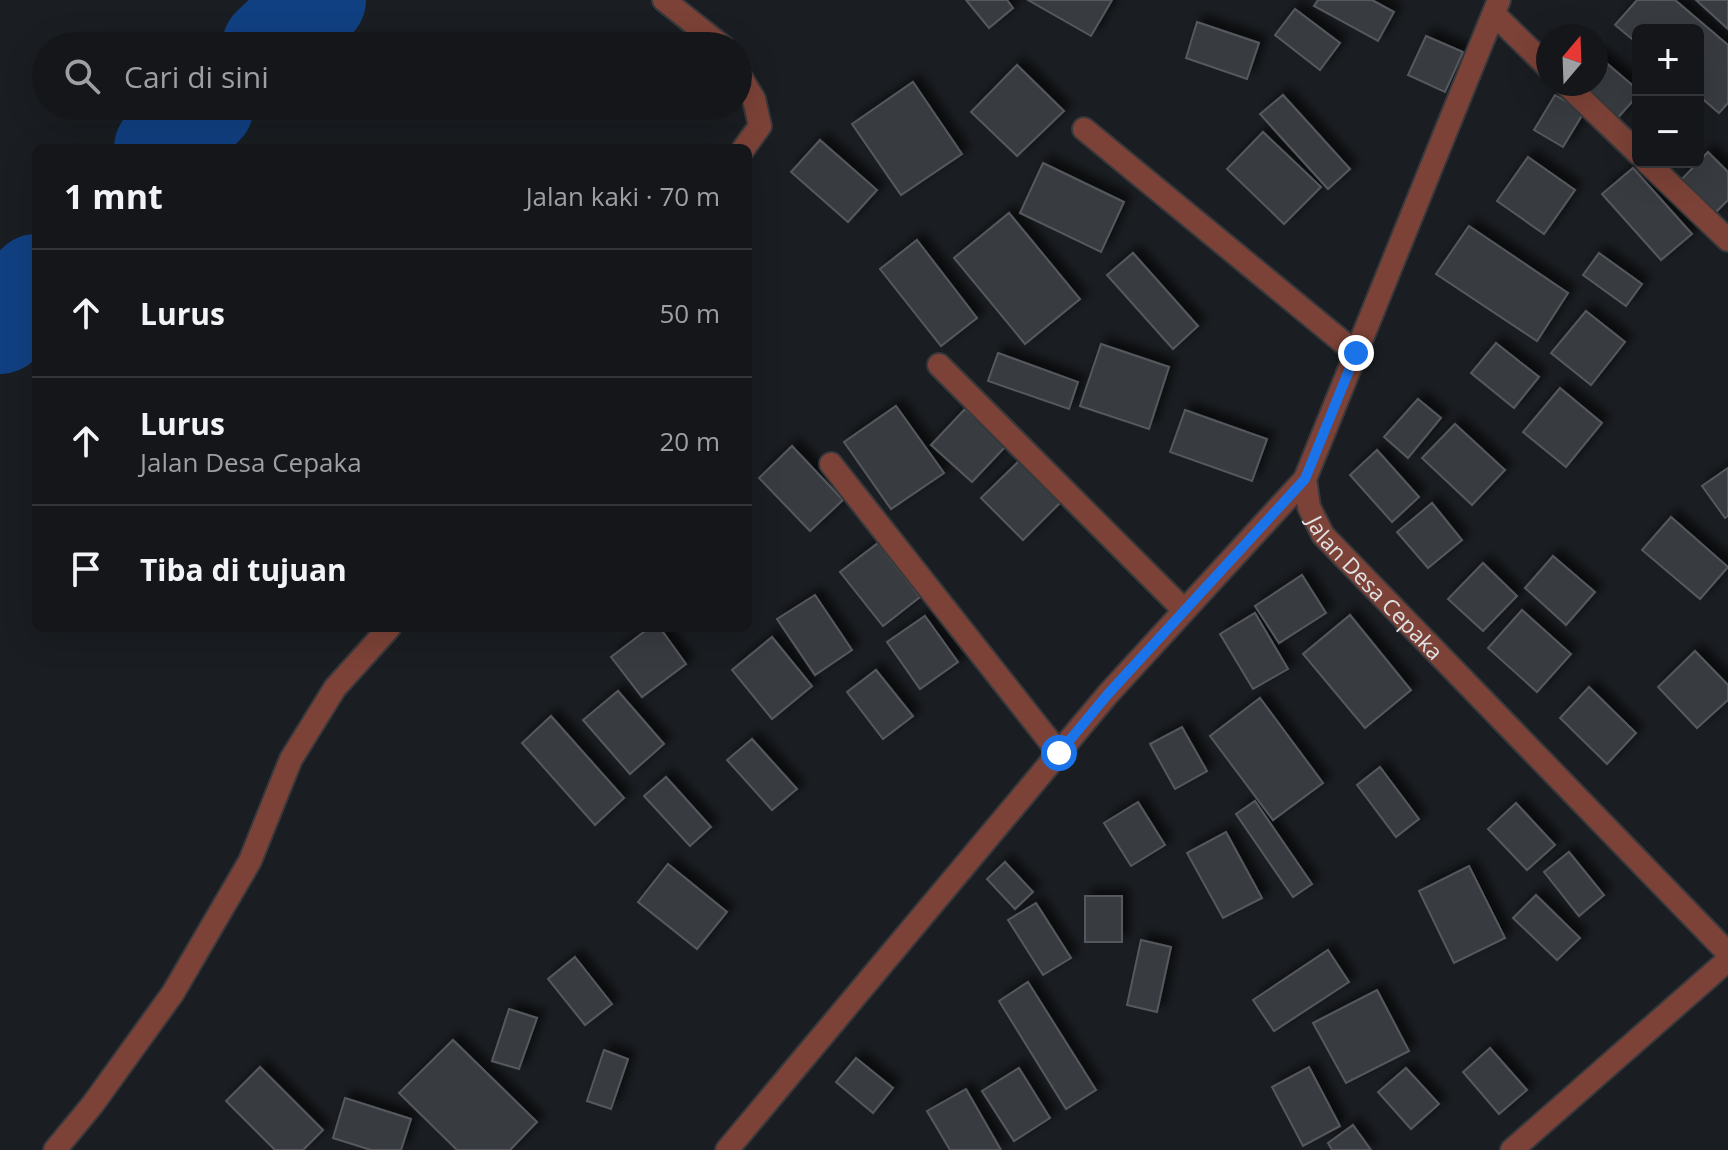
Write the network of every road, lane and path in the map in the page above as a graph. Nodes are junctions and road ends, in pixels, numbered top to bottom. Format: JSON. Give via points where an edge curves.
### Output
{"nodes":[{"id":1,"x":664,"y":0,"type":"edge"},
{"id":2,"x":1496,"y":7,"type":"edge"},
{"id":3,"x":704,"y":32,"type":"edge"},
{"id":4,"x":1536,"y":53,"type":"edge"},
{"id":5,"x":752,"y":96,"type":"edge"},
{"id":6,"x":1579,"y":96,"type":"edge"},
{"id":7,"x":1084,"y":129,"type":"dead end"},
{"id":8,"x":747,"y":144,"type":"edge"},
{"id":9,"x":1632,"y":147,"type":"edge"},
{"id":10,"x":1653,"y":168,"type":"edge"},
{"id":11,"x":1728,"y":240,"type":"edge"},
{"id":12,"x":1356,"y":353,"type":"junction"},
{"id":13,"x":939,"y":365,"type":"dead end"},
{"id":14,"x":831,"y":464,"type":"dead end"},
{"id":15,"x":1305,"y":479,"type":"junction"},
{"id":16,"x":1184,"y":610,"type":"junction"},
{"id":17,"x":385,"y":632,"type":"edge"},
{"id":18,"x":1059,"y":753,"type":"junction"},
{"id":19,"x":1726,"y":948,"type":"edge"},
{"id":20,"x":55,"y":1150,"type":"edge"},
{"id":21,"x":727,"y":1150,"type":"edge"},
{"id":22,"x":1512,"y":1150,"type":"edge"}],
"edges":[{"from":1,"to":3,"type":"street"},
{"from":2,"to":4,"type":"street"},
{"from":2,"to":12,"type":"street"},
{"from":5,"to":8,"type":"street","via":[[760,126]]},
{"from":6,"to":9,"type":"street"},
{"from":7,"to":12,"type":"street"},
{"from":10,"to":11,"type":"street"},
{"from":12,"to":15,"type":"street"},
{"from":13,"to":16,"type":"street"},
{"from":14,"to":18,"type":"street"},
{"from":15,"to":16,"type":"street"},
{"from":15,"to":19,"type":"street","name":"Jalan Desa Cepaka","via":[[1309,507],[1323,535]]},
{"from":16,"to":18,"type":"street"},
{"from":17,"to":20,"type":"street","via":[[335,688],[291,759],[250,861],[173,993]]},
{"from":18,"to":21,"type":"street"},
{"from":19,"to":22,"type":"street"}]}
